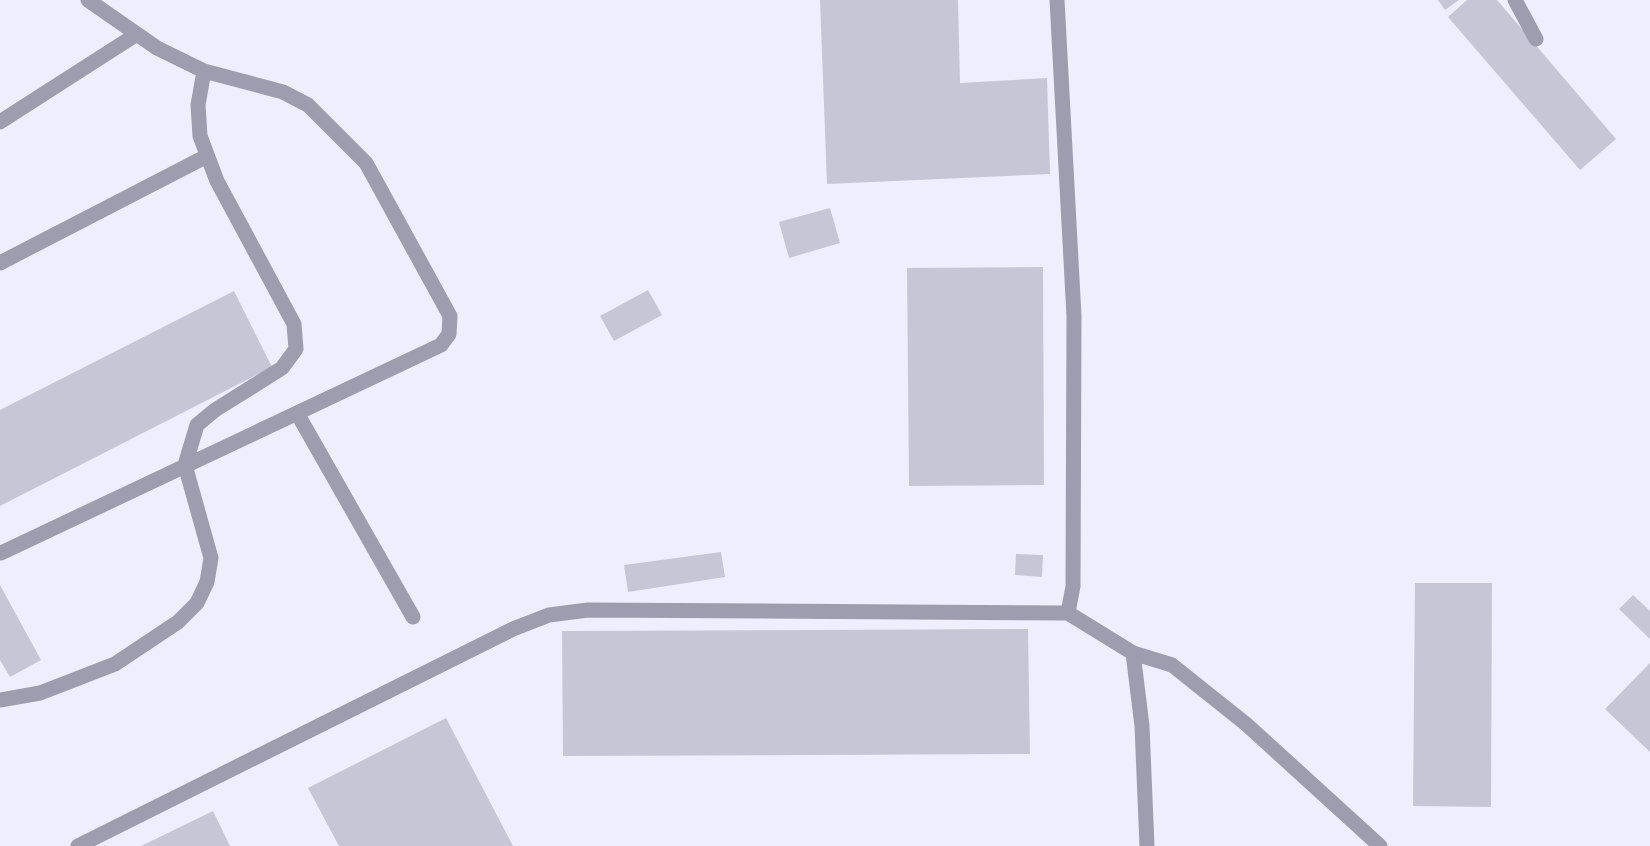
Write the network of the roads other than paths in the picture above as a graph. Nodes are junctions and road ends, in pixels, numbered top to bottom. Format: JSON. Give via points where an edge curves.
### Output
{"nodes":[{"id":1,"x":88,"y":0,"type":"edge"},
{"id":2,"x":1057,"y":0,"type":"edge"},
{"id":3,"x":1515,"y":0,"type":"edge"},
{"id":4,"x":138,"y":34,"type":"junction"},
{"id":5,"x":1536,"y":39,"type":"dead end"},
{"id":6,"x":204,"y":71,"type":"junction"},
{"id":7,"x":0,"y":122,"type":"edge"},
{"id":8,"x":207,"y":156,"type":"junction"},
{"id":9,"x":0,"y":263,"type":"edge"},
{"id":10,"x":297,"y":413,"type":"junction"},
{"id":11,"x":185,"y":465,"type":"junction"},
{"id":12,"x":1,"y":553,"type":"dead end"},
{"id":13,"x":1068,"y":613,"type":"junction"},
{"id":14,"x":413,"y":617,"type":"dead end"},
{"id":15,"x":1133,"y":653,"type":"junction"},
{"id":16,"x":0,"y":700,"type":"edge"},
{"id":17,"x":78,"y":846,"type":"edge"},
{"id":18,"x":1147,"y":846,"type":"edge"},
{"id":19,"x":1380,"y":846,"type":"edge"}],
"edges":[{"from":1,"to":4,"type":"street"},
{"from":2,"to":13,"type":"street","via":[[1074,316],[1073,586]]},
{"from":3,"to":5,"type":"street"},
{"from":4,"to":6,"type":"street","via":[[157,48]]},
{"from":4,"to":7,"type":"street"},
{"from":6,"to":8,"type":"street","via":[[198,105],[200,136]]},
{"from":6,"to":10,"type":"street","via":[[283,92],[308,105],[366,163],[450,316],[449,334],[441,345]]},
{"from":8,"to":9,"type":"street"},
{"from":8,"to":11,"type":"street","via":[[217,181],[294,324],[296,349],[282,368],[196,425]]},
{"from":10,"to":11,"type":"street"},
{"from":10,"to":14,"type":"street"},
{"from":11,"to":12,"type":"street"},
{"from":11,"to":16,"type":"street","via":[[211,558],[208,582],[197,603],[178,622],[115,664],[40,693]]},
{"from":13,"to":15,"type":"street"},
{"from":13,"to":17,"type":"street","via":[[588,610],[548,615],[513,629]]},
{"from":15,"to":18,"type":"street","via":[[1142,726]]},
{"from":15,"to":19,"type":"street","via":[[1172,665],[1246,724]]}]}
